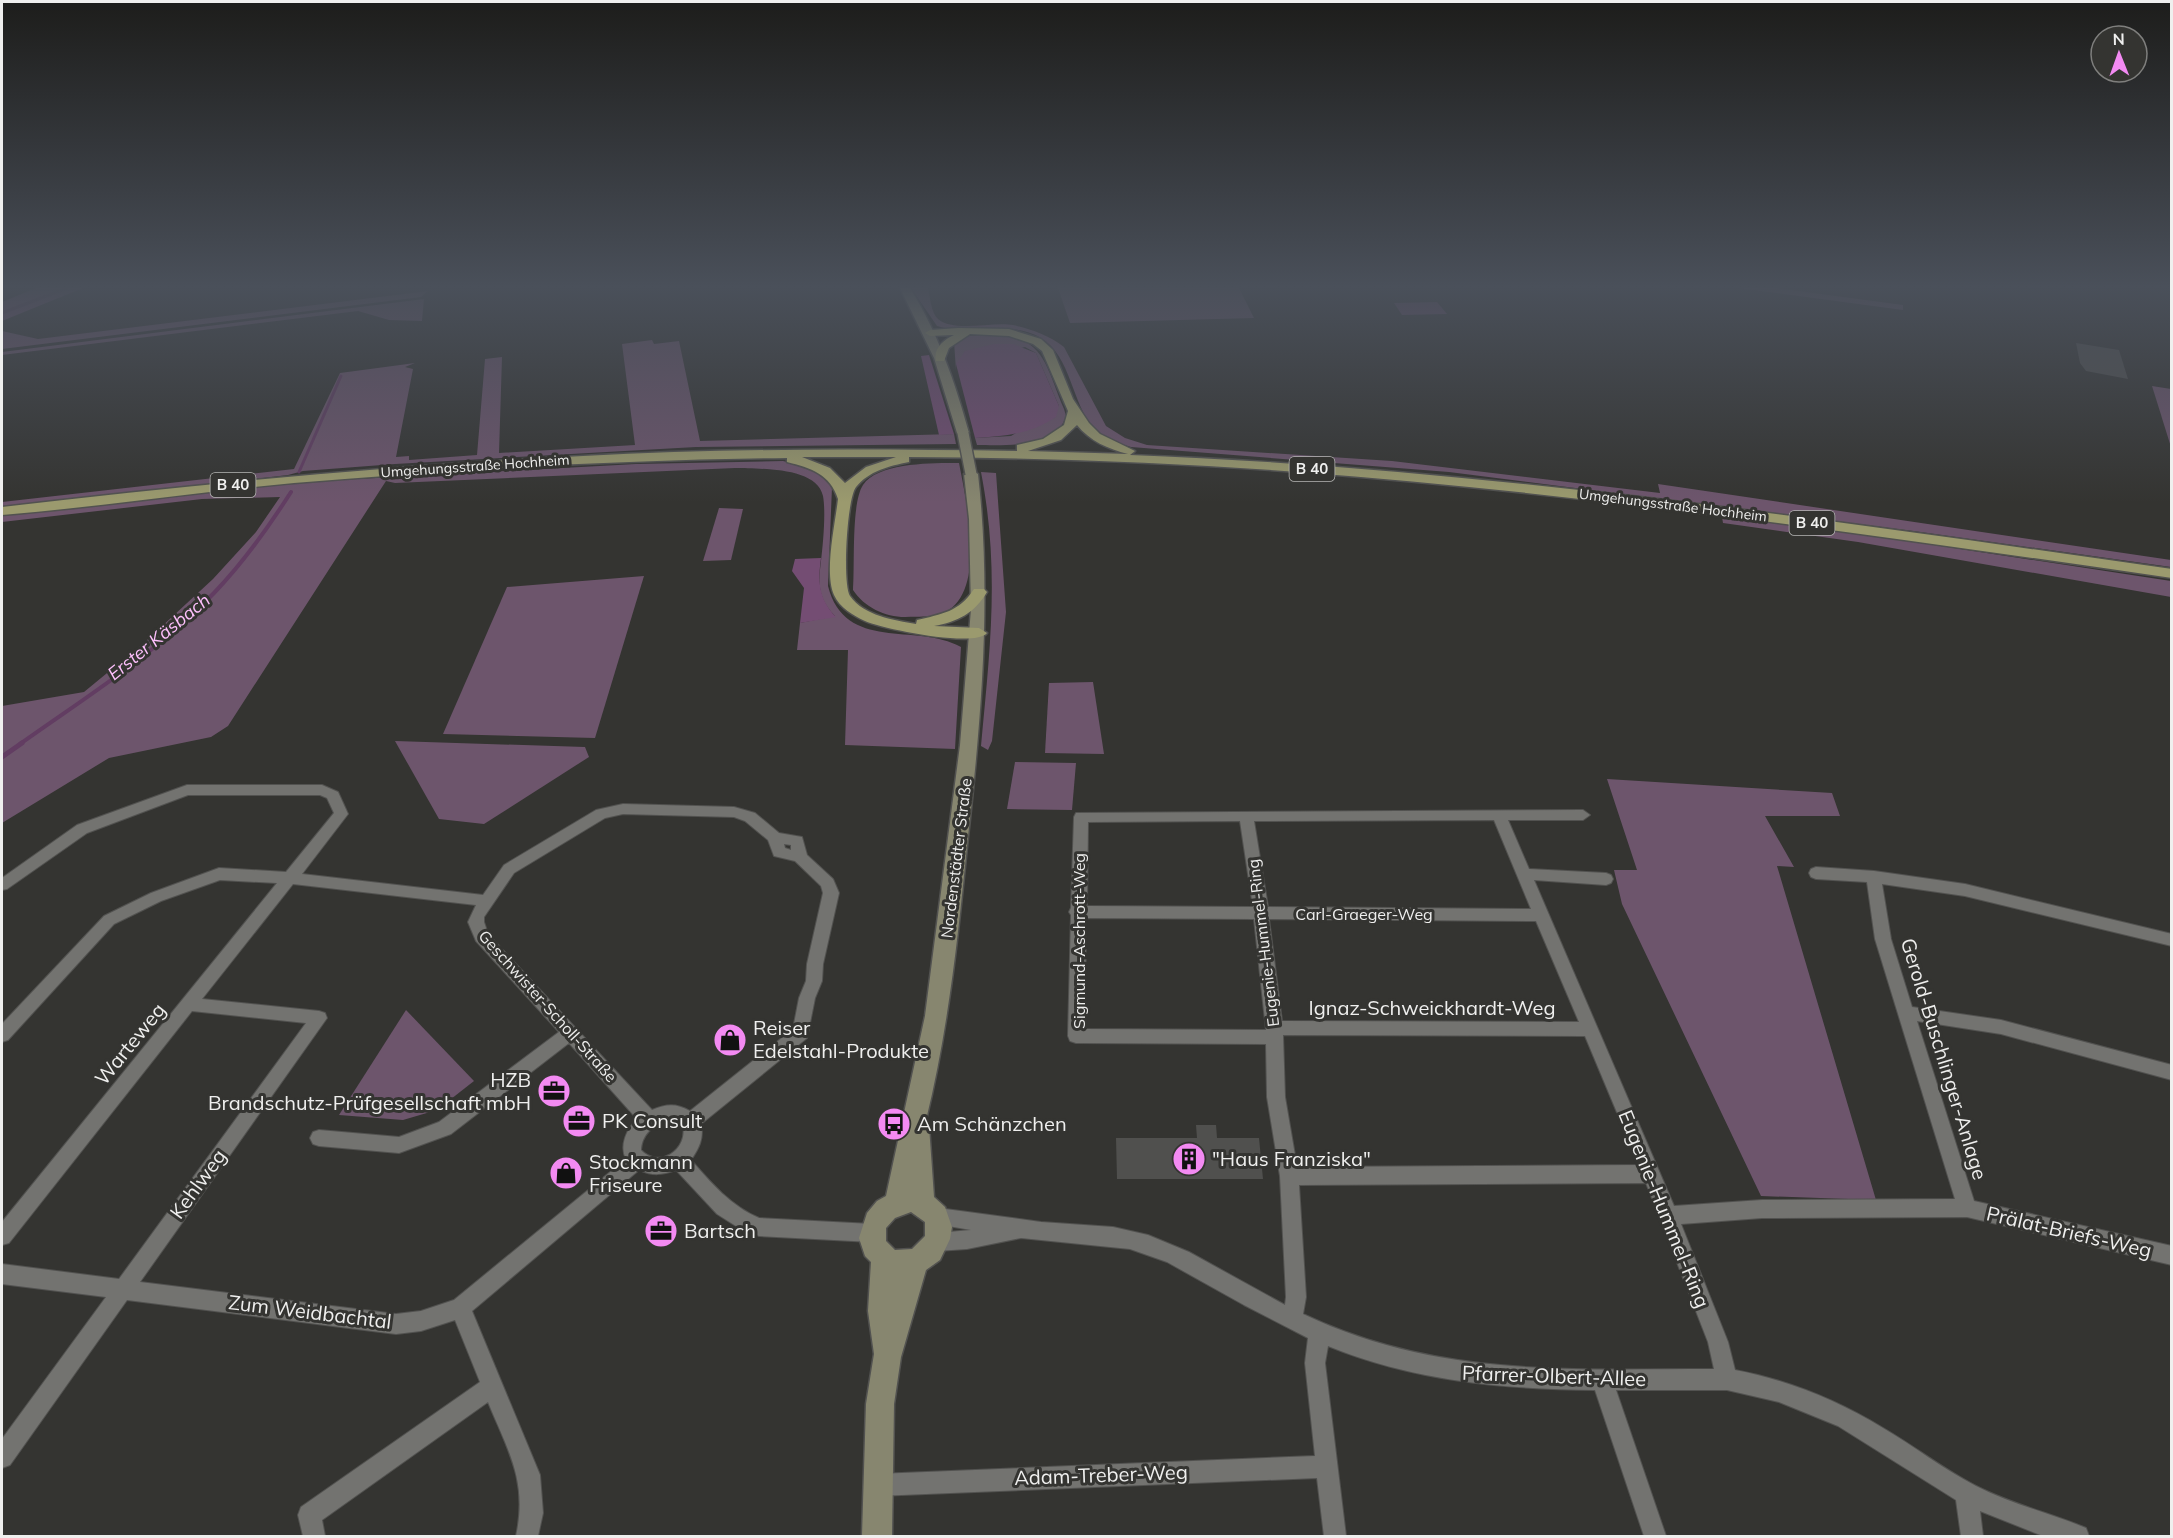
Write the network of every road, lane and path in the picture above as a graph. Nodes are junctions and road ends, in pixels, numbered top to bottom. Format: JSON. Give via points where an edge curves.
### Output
{"nodes":[{"id":1,"x":940,"y":359,"type":"edge"},
{"id":2,"x":1050,"y":360,"type":"edge"},
{"id":3,"x":1074,"y":411,"type":"junction"},
{"id":4,"x":951,"y":453,"type":"junction"},
{"id":5,"x":978,"y":453,"type":"junction"},
{"id":6,"x":746,"y":454,"type":"junction"},
{"id":7,"x":1172,"y":460,"type":"junction"},
{"id":8,"x":844,"y":498,"type":"junction"},
{"id":9,"x":2,"y":511,"type":"edge"},
{"id":10,"x":2172,"y":574,"type":"edge"},
{"id":11,"x":979,"y":592,"type":"junction"},
{"id":12,"x":930,"y":623,"type":"junction"},
{"id":13,"x":901,"y":625,"type":"junction"},
{"id":14,"x":979,"y":631,"type":"junction"},
{"id":15,"x":1583,"y":815,"type":"dead end"},
{"id":16,"x":1246,"y":816,"type":"junction"},
{"id":17,"x":1498,"y":816,"type":"junction"},
{"id":18,"x":1816,"y":873,"type":"dead end"},
{"id":19,"x":1526,"y":874,"type":"junction"},
{"id":20,"x":1874,"y":877,"type":"junction"},
{"id":21,"x":292,"y":878,"type":"junction"},
{"id":22,"x":1606,"y":879,"type":"dead end"},
{"id":23,"x":2,"y":885,"type":"edge"},
{"id":24,"x":487,"y":901,"type":"junction"},
{"id":25,"x":1077,"y":912,"type":"junction"},
{"id":26,"x":1262,"y":913,"type":"junction"},
{"id":27,"x":1542,"y":915,"type":"junction"},
{"id":28,"x":2172,"y":940,"type":"edge"},
{"id":29,"x":189,"y":1004,"type":"junction"},
{"id":30,"x":1906,"y":1013,"type":"junction"},
{"id":31,"x":1590,"y":1029,"type":"junction"},
{"id":32,"x":1274,"y":1032,"type":"junction"},
{"id":33,"x":570,"y":1033,"type":"junction"},
{"id":34,"x":2,"y":1035,"type":"edge"},
{"id":35,"x":2172,"y":1073,"type":"edge"},
{"id":36,"x":649,"y":1119,"type":"junction"},
{"id":37,"x":691,"y":1121,"type":"junction"},
{"id":38,"x":319,"y":1138,"type":"dead end"},
{"id":39,"x":678,"y":1160,"type":"junction"},
{"id":40,"x":637,"y":1161,"type":"junction"},
{"id":41,"x":1652,"y":1174,"type":"junction"},
{"id":42,"x":1288,"y":1176,"type":"junction"},
{"id":43,"x":1967,"y":1208,"type":"junction"},
{"id":44,"x":924,"y":1216,"type":"junction"},
{"id":45,"x":1669,"y":1216,"type":"junction"},
{"id":46,"x":872,"y":1233,"type":"junction"},
{"id":47,"x":2,"y":1236,"type":"edge"},
{"id":48,"x":2172,"y":1256,"type":"edge"},
{"id":49,"x":884,"y":1260,"type":"junction"},
{"id":50,"x":915,"y":1263,"type":"junction"},
{"id":51,"x":2,"y":1274,"type":"edge"},
{"id":52,"x":121,"y":1290,"type":"junction"},
{"id":53,"x":460,"y":1308,"type":"junction"},
{"id":54,"x":1292,"y":1320,"type":"junction"},
{"id":55,"x":1319,"y":1334,"type":"junction"},
{"id":56,"x":887,"y":1357,"type":"junction"},
{"id":57,"x":1601,"y":1378,"type":"junction"},
{"id":58,"x":1727,"y":1379,"type":"junction"},
{"id":59,"x":493,"y":1386,"type":"junction"},
{"id":60,"x":2,"y":1456,"type":"edge"},
{"id":61,"x":1325,"y":1467,"type":"junction"},
{"id":62,"x":877,"y":1485,"type":"junction"},
{"id":63,"x":1966,"y":1492,"type":"junction"},
{"id":64,"x":529,"y":1531,"type":"edge"},
{"id":65,"x":314,"y":1536,"type":"edge"},
{"id":66,"x":877,"y":1536,"type":"edge"},
{"id":67,"x":1335,"y":1536,"type":"edge"},
{"id":68,"x":1655,"y":1536,"type":"edge"},
{"id":69,"x":1972,"y":1536,"type":"edge"},
{"id":70,"x":2078,"y":1536,"type":"edge"}],
"edges":[{"from":1,"to":11,"type":"main road","name":"Nordenstädter Straße","bridge":true,"via":[[971,474]]},
{"from":2,"to":3,"type":"main road"},
{"from":3,"to":4,"type":"main road","via":[[1069,428],[1045,443],[1017,449]]},
{"from":3,"to":7,"type":"main road","via":[[1084,428],[1100,441]]},
{"from":4,"to":5,"type":"main road","number":"B 40"},
{"from":4,"to":6,"type":"main road","name":"Umgehungsstraße Hochheim","number":"B 40"},
{"from":5,"to":7,"type":"main road","number":"B 40"},
{"from":5,"to":8,"type":"main road","via":[[883,464],[856,479]]},
{"from":6,"to":8,"type":"main road","via":[[815,465],[836,479]]},
{"from":6,"to":9,"type":"main road","name":"Umgehungsstraße Hochheim","number":"B 40","via":[[406,470]]},
{"from":7,"to":10,"type":"main road","name":"Umgehungsstraße Hochheim","number":"B 40","via":[[1350,471],[1577,494],[1824,524]]},
{"from":8,"to":13,"type":"main road","via":[[838,592],[858,613]]},
{"from":11,"to":12,"type":"main road","via":[[963,611]]},
{"from":11,"to":14,"type":"main road","name":"Nordenstädter Straße"},
{"from":12,"to":13,"type":"main road"},
{"from":12,"to":14,"type":"main road","via":[[960,622]]},
{"from":13,"to":14,"type":"main road"},
{"from":14,"to":44,"type":"main road","name":"Nordenstädter Straße","via":[[969,757],[949,920],[916,1121]]},
{"from":15,"to":17,"type":"street"},
{"from":16,"to":17,"type":"street"},
{"from":16,"to":25,"type":"street","name":"Sigmund-Aschrott-Weg","via":[[1081,817]]},
{"from":16,"to":26,"type":"street","name":"Eugenie-Hummel-Ring"},
{"from":17,"to":19,"type":"street","name":"Eugenie-Hummel-Ring"},
{"from":18,"to":20,"type":"street"},
{"from":19,"to":22,"type":"street"},
{"from":19,"to":27,"type":"street","name":"Eugenie-Hummel-Ring"},
{"from":20,"to":28,"type":"street","via":[[1965,890]]},
{"from":20,"to":30,"type":"street","name":"Gerold-Buschlinger-Anlage","via":[[1883,939]]},
{"from":21,"to":23,"type":"street","name":"Warteweg","via":[[341,814],[328,791],[187,790],[82,829]]},
{"from":21,"to":24,"type":"street"},
{"from":21,"to":29,"type":"street","name":"Warteweg"},
{"from":21,"to":34,"type":"street","via":[[219,874],[122,912],[109,920]]},
{"from":24,"to":33,"type":"street","name":"Geschwister-Scholl-Straße","via":[[476,922],[482,937]]},
{"from":24,"to":37,"type":"street","name":"Geschwister-Scholl-Straße","via":[[516,863],[612,810],[735,812],[750,817],[775,837],[797,841],[800,856],[828,883],[831,893],[801,1033]]},
{"from":25,"to":26,"type":"street","name":"Carl-Graeger-Weg"},
{"from":25,"to":32,"type":"street","name":"Sigmund-Aschrott-Weg","via":[[1076,1036]]},
{"from":26,"to":27,"type":"street","name":"Carl-Graeger-Weg"},
{"from":26,"to":32,"type":"street","name":"Eugenie-Hummel-Ring"},
{"from":27,"to":31,"type":"street","name":"Eugenie-Hummel-Ring"},
{"from":29,"to":47,"type":"street","name":"Warteweg"},
{"from":29,"to":52,"type":"street","name":"Kehlweg","via":[[319,1018]]},
{"from":30,"to":35,"type":"street","via":[[2001,1027]]},
{"from":30,"to":43,"type":"street","name":"Gerold-Buschlinger-Anlage"},
{"from":31,"to":32,"type":"street","name":"Ignaz-Schweickhardt-Weg"},
{"from":31,"to":41,"type":"street","name":"Eugenie-Hummel-Ring"},
{"from":32,"to":42,"type":"street","name":"Eugenie-Hummel-Ring","via":[[1276,1097]]},
{"from":33,"to":36,"type":"street","name":"Geschwister-Scholl-Straße"},
{"from":33,"to":38,"type":"street","via":[[445,1128],[399,1145]]},
{"from":36,"to":37,"type":"street","via":[[668,1112]]},
{"from":36,"to":40,"type":"street","via":[[634,1135],[633,1154]]},
{"from":37,"to":39,"type":"street","via":[[692,1145]]},
{"from":39,"to":40,"type":"street","via":[[660,1167]]},
{"from":39,"to":46,"type":"street","via":[[728,1213],[742,1221],[759,1227]]},
{"from":40,"to":53,"type":"street","name":"Zum Weidbachtal"},
{"from":41,"to":42,"type":"street"},
{"from":41,"to":45,"type":"street","name":"Eugenie-Hummel-Ring"},
{"from":42,"to":54,"type":"street","name":"Eugenie-Hummel-Ring","via":[[1296,1296]]},
{"from":43,"to":45,"type":"street","via":[[1762,1209]]},
{"from":43,"to":48,"type":"street","name":"Prälat-Briefs-Weg"},
{"from":44,"to":46,"type":"main road","via":[[878,1216]]},
{"from":44,"to":50,"type":"main road","via":[[927,1256]]},
{"from":44,"to":54,"type":"street","name":"Pfarrer-Olbert-Allee","via":[[967,1240],[1023,1229],[1127,1239],[1164,1250]]},
{"from":45,"to":58,"type":"street","name":"Eugenie-Hummel-Ring","via":[[1718,1342]]},
{"from":46,"to":49,"type":"main road","via":[[874,1247]]},
{"from":49,"to":50,"type":"main road","via":[[897,1265]]},
{"from":49,"to":56,"type":"main road","via":[[881,1311]]},
{"from":50,"to":56,"type":"main road"},
{"from":51,"to":52,"type":"street","name":"Zum Weidbachtal"},
{"from":52,"to":53,"type":"street","name":"Zum Weidbachtal","via":[[396,1324],[421,1322]]},
{"from":52,"to":60,"type":"street","name":"Kehlweg"},
{"from":53,"to":59,"type":"street"},
{"from":54,"to":55,"type":"street","name":"Pfarrer-Olbert-Allee"},
{"from":55,"to":57,"type":"street","name":"Pfarrer-Olbert-Allee","via":[[1391,1359],[1449,1372],[1512,1378]]},
{"from":55,"to":61,"type":"street","via":[[1315,1363]]},
{"from":56,"to":62,"type":"main road","via":[[880,1404]]},
{"from":57,"to":58,"type":"street","name":"Pfarrer-Olbert-Allee"},
{"from":57,"to":68,"type":"street"},
{"from":58,"to":63,"type":"street","name":"Pfarrer-Olbert-Allee","via":[[1814,1404],[1860,1426]]},
{"from":59,"to":64,"type":"street","via":[[529,1475]]},
{"from":59,"to":65,"type":"street","via":[[309,1515]]},
{"from":61,"to":62,"type":"street","name":"Adam-Treber-Weg"},
{"from":61,"to":67,"type":"street"},
{"from":62,"to":66,"type":"main road"},
{"from":63,"to":69,"type":"street"},
{"from":63,"to":70,"type":"street","name":"Pfarrer-Olbert-Allee","via":[[2035,1523]]}]}
